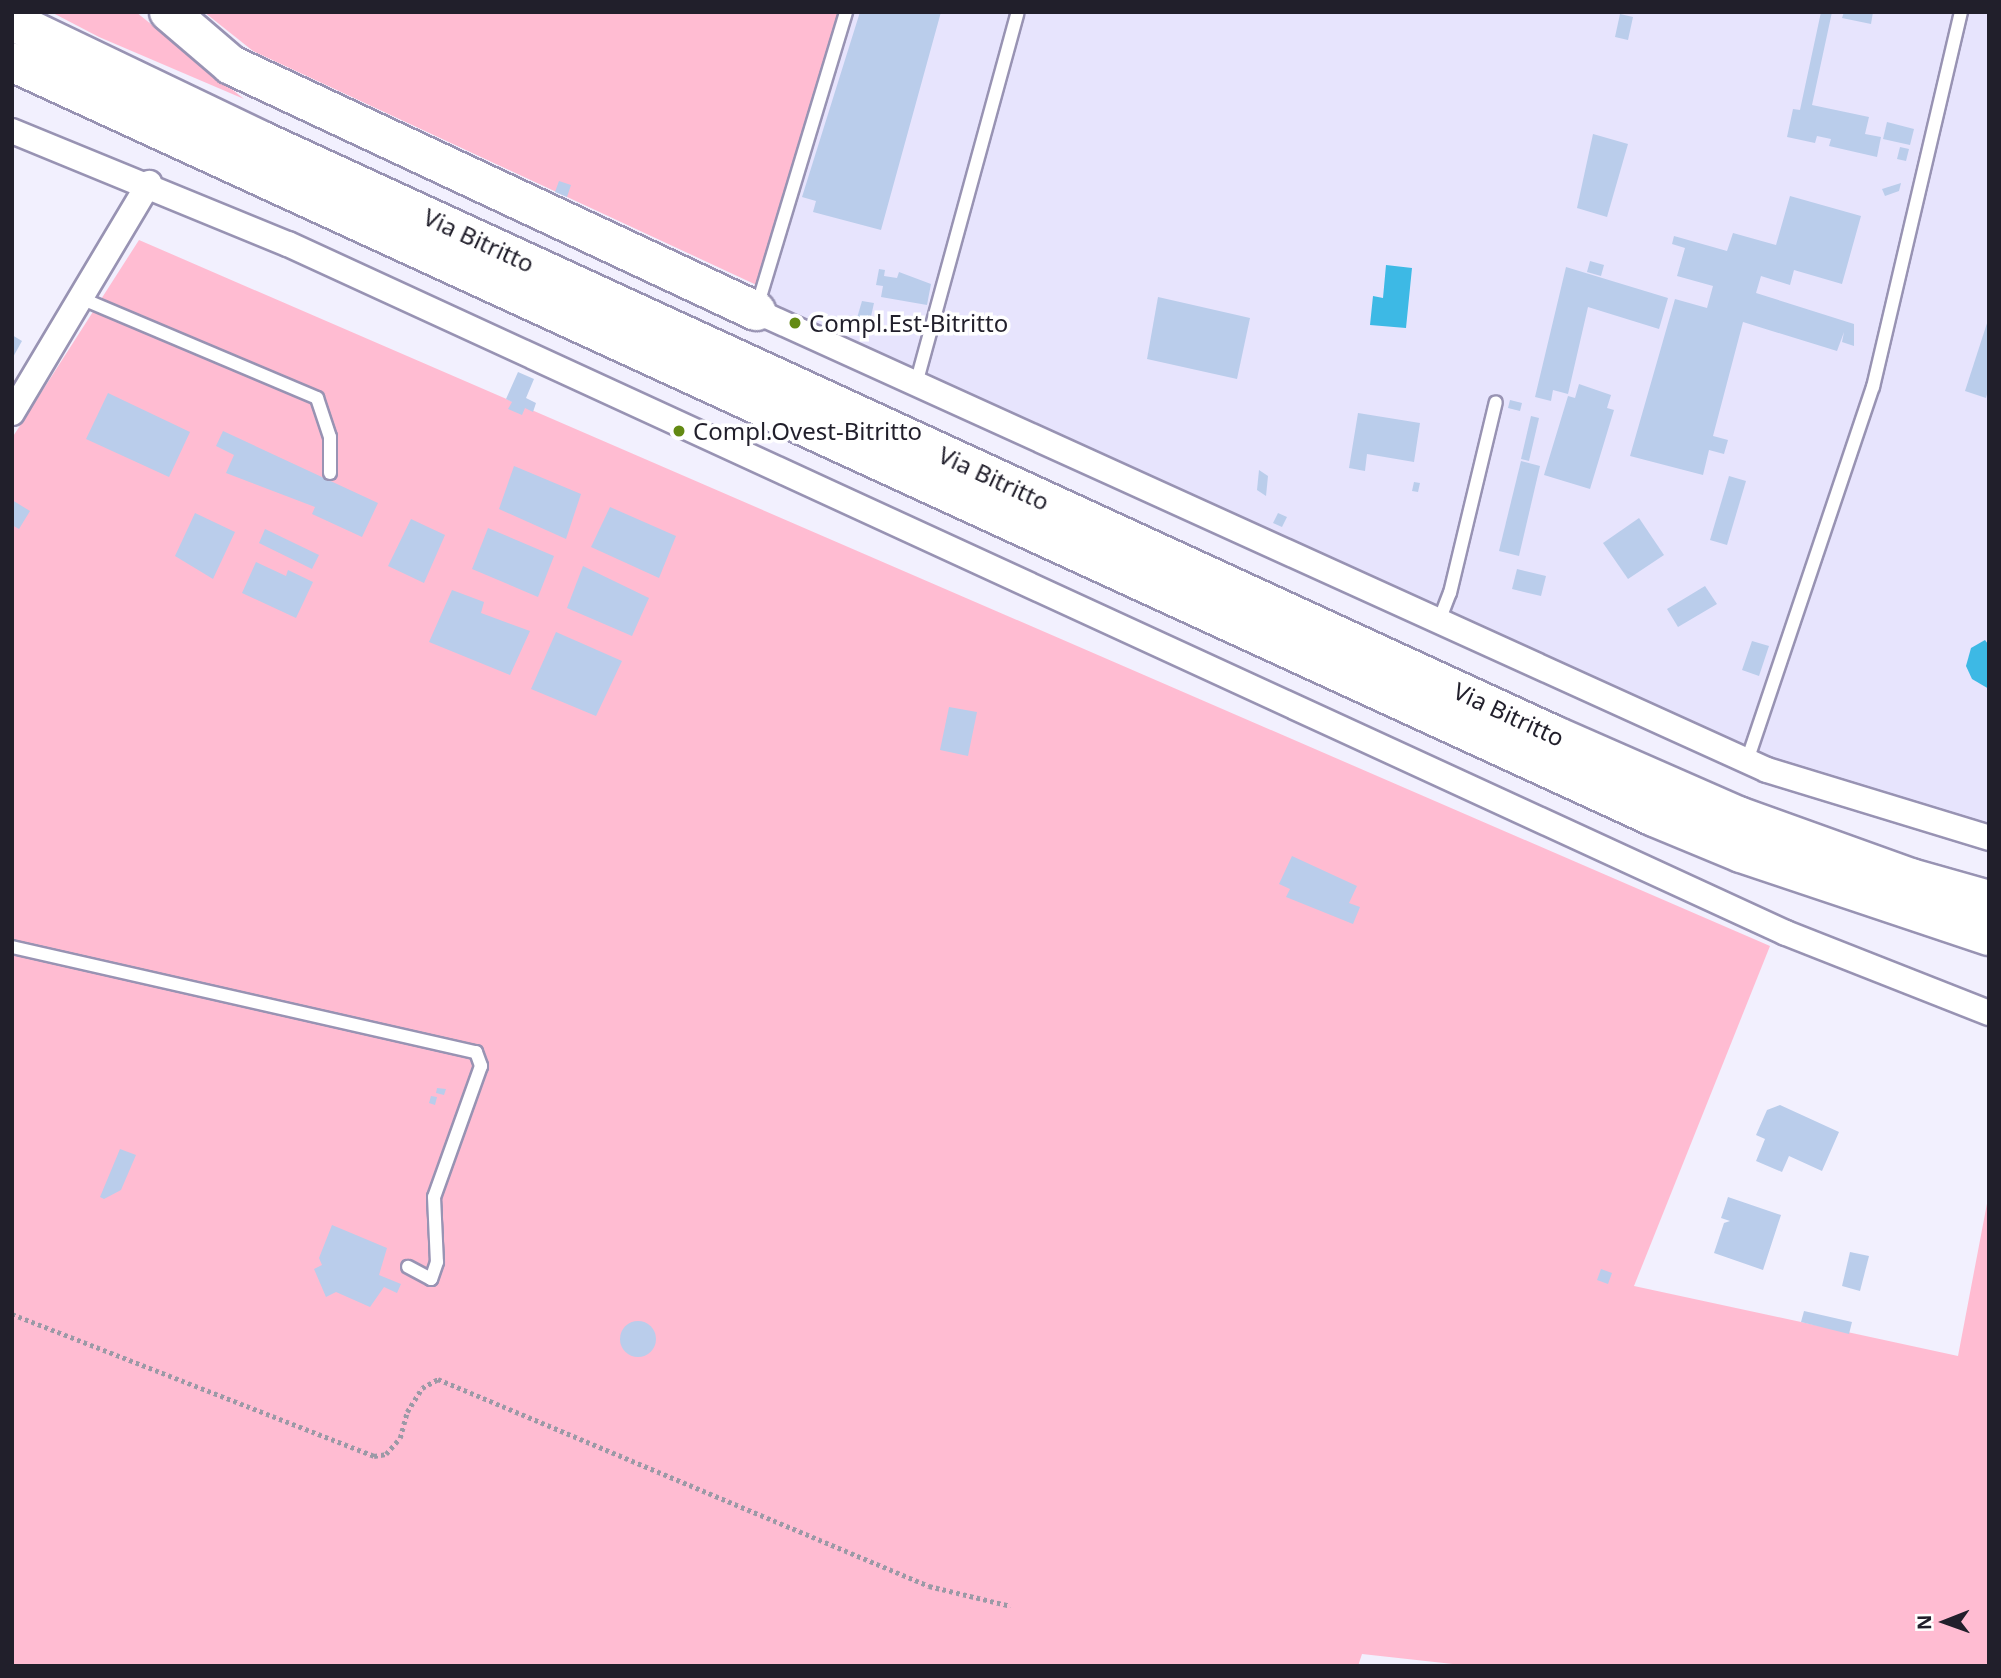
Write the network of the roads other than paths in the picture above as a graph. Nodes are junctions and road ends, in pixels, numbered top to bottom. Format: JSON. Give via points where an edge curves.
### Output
{"nodes":[{"id":1,"x":40,"y":12,"type":"edge"},
{"id":2,"x":169,"y":12,"type":"edge"},
{"id":3,"x":846,"y":12,"type":"edge"},
{"id":4,"x":1961,"y":12,"type":"edge"},
{"id":5,"x":1017,"y":14,"type":"edge"},
{"id":6,"x":12,"y":21,"type":"edge"},
{"id":7,"x":12,"y":62,"type":"edge"},
{"id":8,"x":186,"y":104,"type":"junction"},
{"id":9,"x":12,"y":131,"type":"edge"},
{"id":10,"x":149,"y":183,"type":"junction"},
{"id":11,"x":83,"y":299,"type":"junction"},
{"id":12,"x":756,"y":311,"type":"junction"},
{"id":13,"x":916,"y":384,"type":"junction"},
{"id":14,"x":1496,"y":402,"type":"dead end"},
{"id":15,"x":12,"y":413,"type":"edge"},
{"id":16,"x":330,"y":473,"type":"dead end"},
{"id":17,"x":1439,"y":621,"type":"junction"},
{"id":18,"x":1747,"y":761,"type":"junction"},
{"id":19,"x":1989,"y":838,"type":"edge"},
{"id":20,"x":1837,"y":887,"type":"junction"},
{"id":21,"x":1989,"y":900,"type":"edge"},
{"id":22,"x":1989,"y":936,"type":"edge"},
{"id":23,"x":12,"y":947,"type":"edge"},
{"id":24,"x":1989,"y":955,"type":"edge"},
{"id":25,"x":1989,"y":1013,"type":"edge"},
{"id":26,"x":408,"y":1267,"type":"dead end"}],
"edges":[{"from":1,"to":8,"type":"highway"},
{"from":2,"to":12,"type":"highway","via":[[231,65]]},
{"from":3,"to":12,"type":"lane"},
{"from":4,"to":18,"type":"lane","via":[[1873,387]]},
{"from":5,"to":13,"type":"lane"},
{"from":6,"to":8,"type":"highway","name":"Via Bitritto"},
{"from":7,"to":20,"type":"highway","name":"Via Bitritto","via":[[1654,817]]},
{"from":8,"to":21,"type":"highway","name":"Via Bitritto","via":[[1662,783],[1787,834]]},
{"from":9,"to":10,"type":"street"},
{"from":10,"to":11,"type":"street"},
{"from":10,"to":25,"type":"street","via":[[1786,933]]},
{"from":11,"to":15,"type":"street"},
{"from":11,"to":16,"type":"lane","via":[[317,398],[330,437]]},
{"from":12,"to":13,"type":"street"},
{"from":13,"to":17,"type":"street"},
{"from":14,"to":17,"type":"lane","via":[[1450,593]]},
{"from":17,"to":18,"type":"street"},
{"from":18,"to":19,"type":"street","via":[[1933,824]]},
{"from":20,"to":22,"type":"highway","name":"Via Bitritto"},
{"from":20,"to":24,"type":"highway","via":[[1957,945]]},
{"from":23,"to":26,"type":"lane","via":[[476,1052],[481,1066],[434,1197],[437,1262],[430,1279]]}]}
